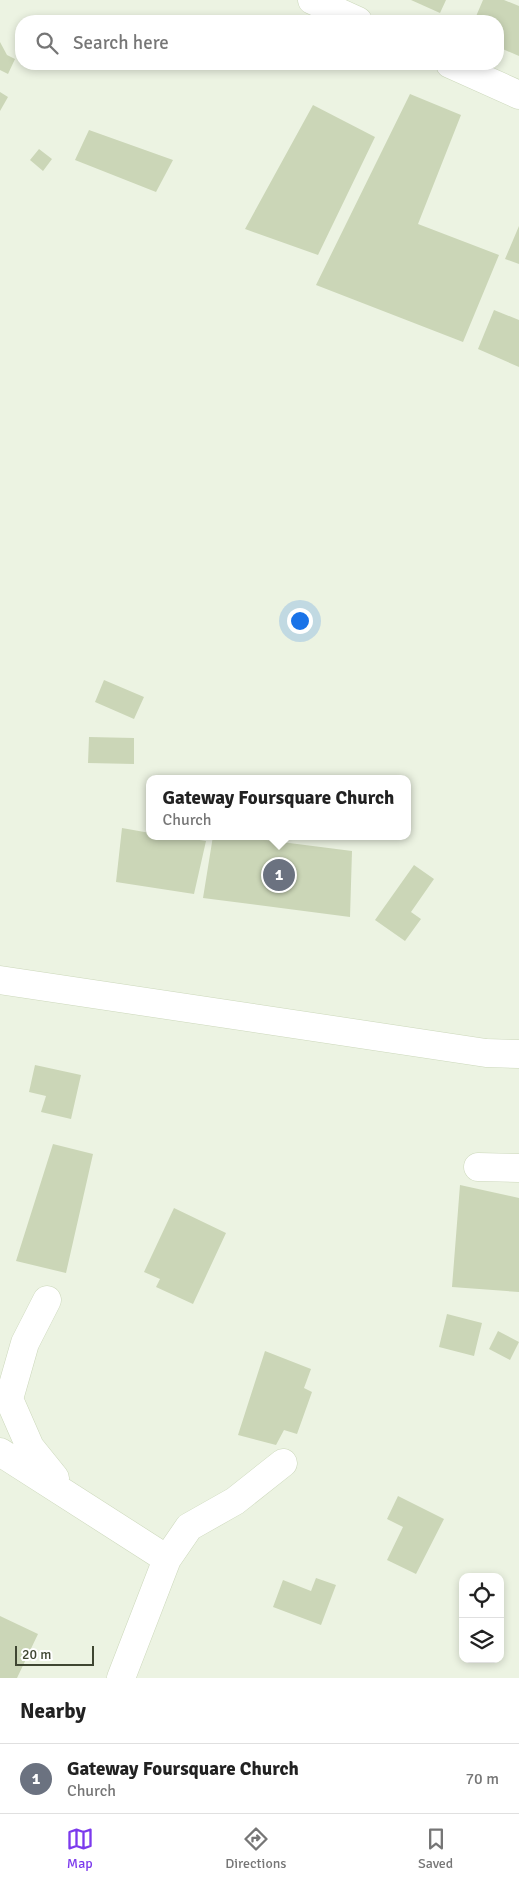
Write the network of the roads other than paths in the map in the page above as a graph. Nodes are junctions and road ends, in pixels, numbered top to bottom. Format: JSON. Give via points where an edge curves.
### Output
{"nodes":[{"id":1,"x":312,"y":0,"type":"edge"},
{"id":2,"x":345,"y":15,"type":"edge"},
{"id":3,"x":463,"y":70,"type":"edge"},
{"id":4,"x":519,"y":95,"type":"edge"},
{"id":5,"x":0,"y":980,"type":"edge"},
{"id":6,"x":519,"y":1054,"type":"edge"},
{"id":7,"x":478,"y":1167,"type":"dead end"},
{"id":8,"x":519,"y":1168,"type":"edge"},
{"id":9,"x":47,"y":1300,"type":"dead end"},
{"id":10,"x":0,"y":1452,"type":"edge"},
{"id":11,"x":283,"y":1463,"type":"dead end"},
{"id":12,"x":66,"y":1493,"type":"junction"},
{"id":13,"x":168,"y":1559,"type":"junction"},
{"id":14,"x":121,"y":1678,"type":"edge"}],
"edges":[{"from":1,"to":2,"type":"street"},
{"from":3,"to":4,"type":"street"},
{"from":5,"to":6,"type":"street","via":[[486,1053]]},
{"from":7,"to":8,"type":"street"},
{"from":9,"to":12,"type":"street","via":[[25,1343],[9,1399],[30,1447]]},
{"from":10,"to":12,"type":"street"},
{"from":11,"to":13,"type":"street","via":[[235,1501],[189,1527]]},
{"from":12,"to":13,"type":"street"},
{"from":13,"to":14,"type":"street"}]}
